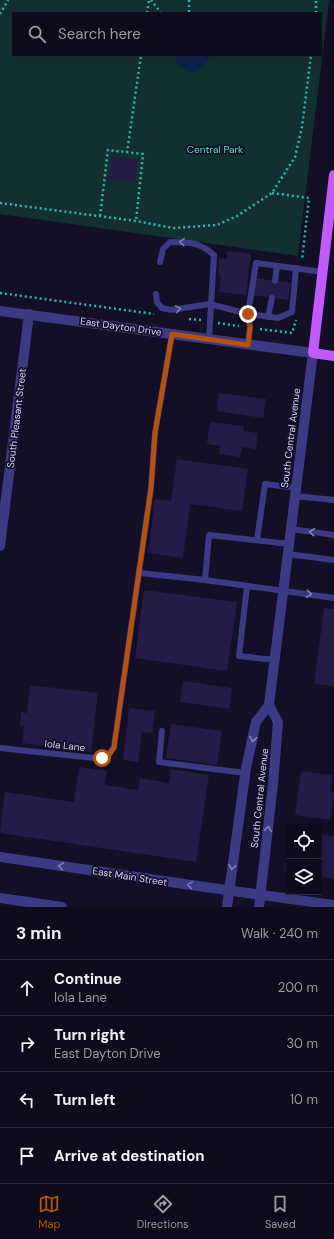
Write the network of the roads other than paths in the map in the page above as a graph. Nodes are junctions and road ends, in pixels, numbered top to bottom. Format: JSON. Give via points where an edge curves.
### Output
{"nodes":[{"id":1,"x":334,"y":175,"type":"edge"},
{"id":2,"x":160,"y":262,"type":"dead end"},
{"id":3,"x":277,"y":266,"type":"junction"},
{"id":4,"x":296,"y":268,"type":"junction"},
{"id":5,"x":323,"y":272,"type":"junction"},
{"id":6,"x":275,"y":281,"type":"dead end"},
{"id":7,"x":156,"y":294,"type":"dead end"},
{"id":8,"x":272,"y":298,"type":"dead end"},
{"id":9,"x":210,"y":304,"type":"junction"},
{"id":10,"x":0,"y":311,"type":"edge"},
{"id":11,"x":29,"y":314,"type":"junction"},
{"id":12,"x":248,"y":314,"type":"junction"},
{"id":13,"x":268,"y":316,"type":"junction"},
{"id":14,"x":172,"y":334,"type":"junction"},
{"id":15,"x":209,"y":339,"type":"junction"},
{"id":16,"x":248,"y":345,"type":"junction"},
{"id":17,"x":313,"y":353,"type":"junction"},
{"id":18,"x":334,"y":356,"type":"edge"},
{"id":19,"x":295,"y":492,"type":"junction"},
{"id":20,"x":334,"y":500,"type":"edge"},
{"id":21,"x":291,"y":529,"type":"junction"},
{"id":22,"x":334,"y":535,"type":"edge"},
{"id":23,"x":257,"y":540,"type":"junction"},
{"id":24,"x":0,"y":546,"type":"edge"},
{"id":25,"x":288,"y":549,"type":"junction"},
{"id":26,"x":334,"y":560,"type":"edge"},
{"id":27,"x":140,"y":573,"type":"junction"},
{"id":28,"x":205,"y":580,"type":"junction"},
{"id":29,"x":247,"y":586,"type":"junction"},
{"id":30,"x":283,"y":591,"type":"junction"},
{"id":31,"x":334,"y":598,"type":"edge"},
{"id":32,"x":275,"y":660,"type":"junction"},
{"id":33,"x":269,"y":705,"type":"junction"},
{"id":34,"x":162,"y":731,"type":"dead end"},
{"id":35,"x":0,"y":748,"type":"edge"},
{"id":36,"x":245,"y":773,"type":"junction"},
{"id":37,"x":0,"y":857,"type":"edge"},
{"id":38,"x":229,"y":891,"type":"junction"},
{"id":39,"x":260,"y":895,"type":"junction"},
{"id":40,"x":0,"y":898,"type":"edge"},
{"id":41,"x":334,"y":905,"type":"edge"},
{"id":42,"x":62,"y":907,"type":"edge"},
{"id":43,"x":227,"y":907,"type":"edge"},
{"id":44,"x":259,"y":907,"type":"edge"}],
"edges":[{"from":1,"to":5,"type":"main road","name":"South Central Avenue"},
{"from":9,"to":2,"type":"lane","one_way":true,"via":[[214,256],[202,246],[170,242],[163,249]]},
{"from":3,"to":4,"type":"lane"},
{"from":3,"to":6,"type":"lane"},
{"from":3,"to":12,"type":"lane","via":[[256,263]]},
{"from":4,"to":5,"type":"lane"},
{"from":4,"to":13,"type":"lane","via":[[292,312],[278,318]]},
{"from":5,"to":17,"type":"main road","name":"South Central Avenue"},
{"from":7,"to":9,"type":"lane","one_way":true,"via":[[157,302],[162,308],[171,310]]},
{"from":8,"to":13,"type":"lane"},
{"from":9,"to":12,"type":"lane"},
{"from":9,"to":15,"type":"lane"},
{"from":10,"to":11,"type":"street","name":"East Dayton Drive"},
{"from":11,"to":14,"type":"street","name":"East Dayton Drive"},
{"from":11,"to":24,"type":"street","name":"South Pleasant Street"},
{"from":12,"to":13,"type":"lane"},
{"from":12,"to":16,"type":"lane"},
{"from":14,"to":15,"type":"street","name":"East Dayton Drive"},
{"from":14,"to":27,"type":"lane","name":"Iola Lane","via":[[155,433]]},
{"from":15,"to":16,"type":"street","name":"East Dayton Drive"},
{"from":16,"to":17,"type":"street","name":"East Dayton Drive"},
{"from":17,"to":18,"type":"main road"},
{"from":17,"to":19,"type":"street","name":"South Central Avenue"},
{"from":19,"to":20,"type":"lane"},
{"from":19,"to":21,"type":"street","name":"South Central Avenue"},
{"from":19,"to":23,"type":"lane","via":[[265,484]]},
{"from":22,"to":21,"type":"lane","one_way":true},
{"from":21,"to":25,"type":"street","name":"South Central Avenue"},
{"from":23,"to":25,"type":"lane"},
{"from":23,"to":28,"type":"lane","via":[[209,535]]},
{"from":25,"to":26,"type":"lane"},
{"from":25,"to":30,"type":"street","name":"South Central Avenue"},
{"from":27,"to":28,"type":"lane"},
{"from":27,"to":35,"type":"lane","name":"Iola Lane","via":[[114,747],[110,754],[94,758]]},
{"from":28,"to":29,"type":"lane"},
{"from":29,"to":30,"type":"lane"},
{"from":29,"to":32,"type":"lane","via":[[239,656]]},
{"from":30,"to":31,"type":"lane","one_way":true},
{"from":30,"to":32,"type":"street","name":"South Central Avenue"},
{"from":32,"to":33,"type":"street","name":"South Central Avenue"},
{"from":33,"to":36,"type":"street","name":"South Central Avenue","one_way":true,"via":[[256,722]]},
{"from":39,"to":33,"type":"street","name":"South Central Avenue","one_way":true,"via":[[278,722]]},
{"from":34,"to":36,"type":"lane","via":[[159,762]]},
{"from":36,"to":38,"type":"street","name":"South Central Avenue","one_way":true},
{"from":38,"to":37,"type":"street","name":"East Main Street","one_way":true},
{"from":38,"to":39,"type":"street","name":"East Main Street"},
{"from":38,"to":43,"type":"street","name":"South Central Avenue"},
{"from":39,"to":41,"type":"street","name":"East Main Street"},
{"from":39,"to":44,"type":"street","name":"South Central Avenue"},
{"from":40,"to":42,"type":"street"}]}
